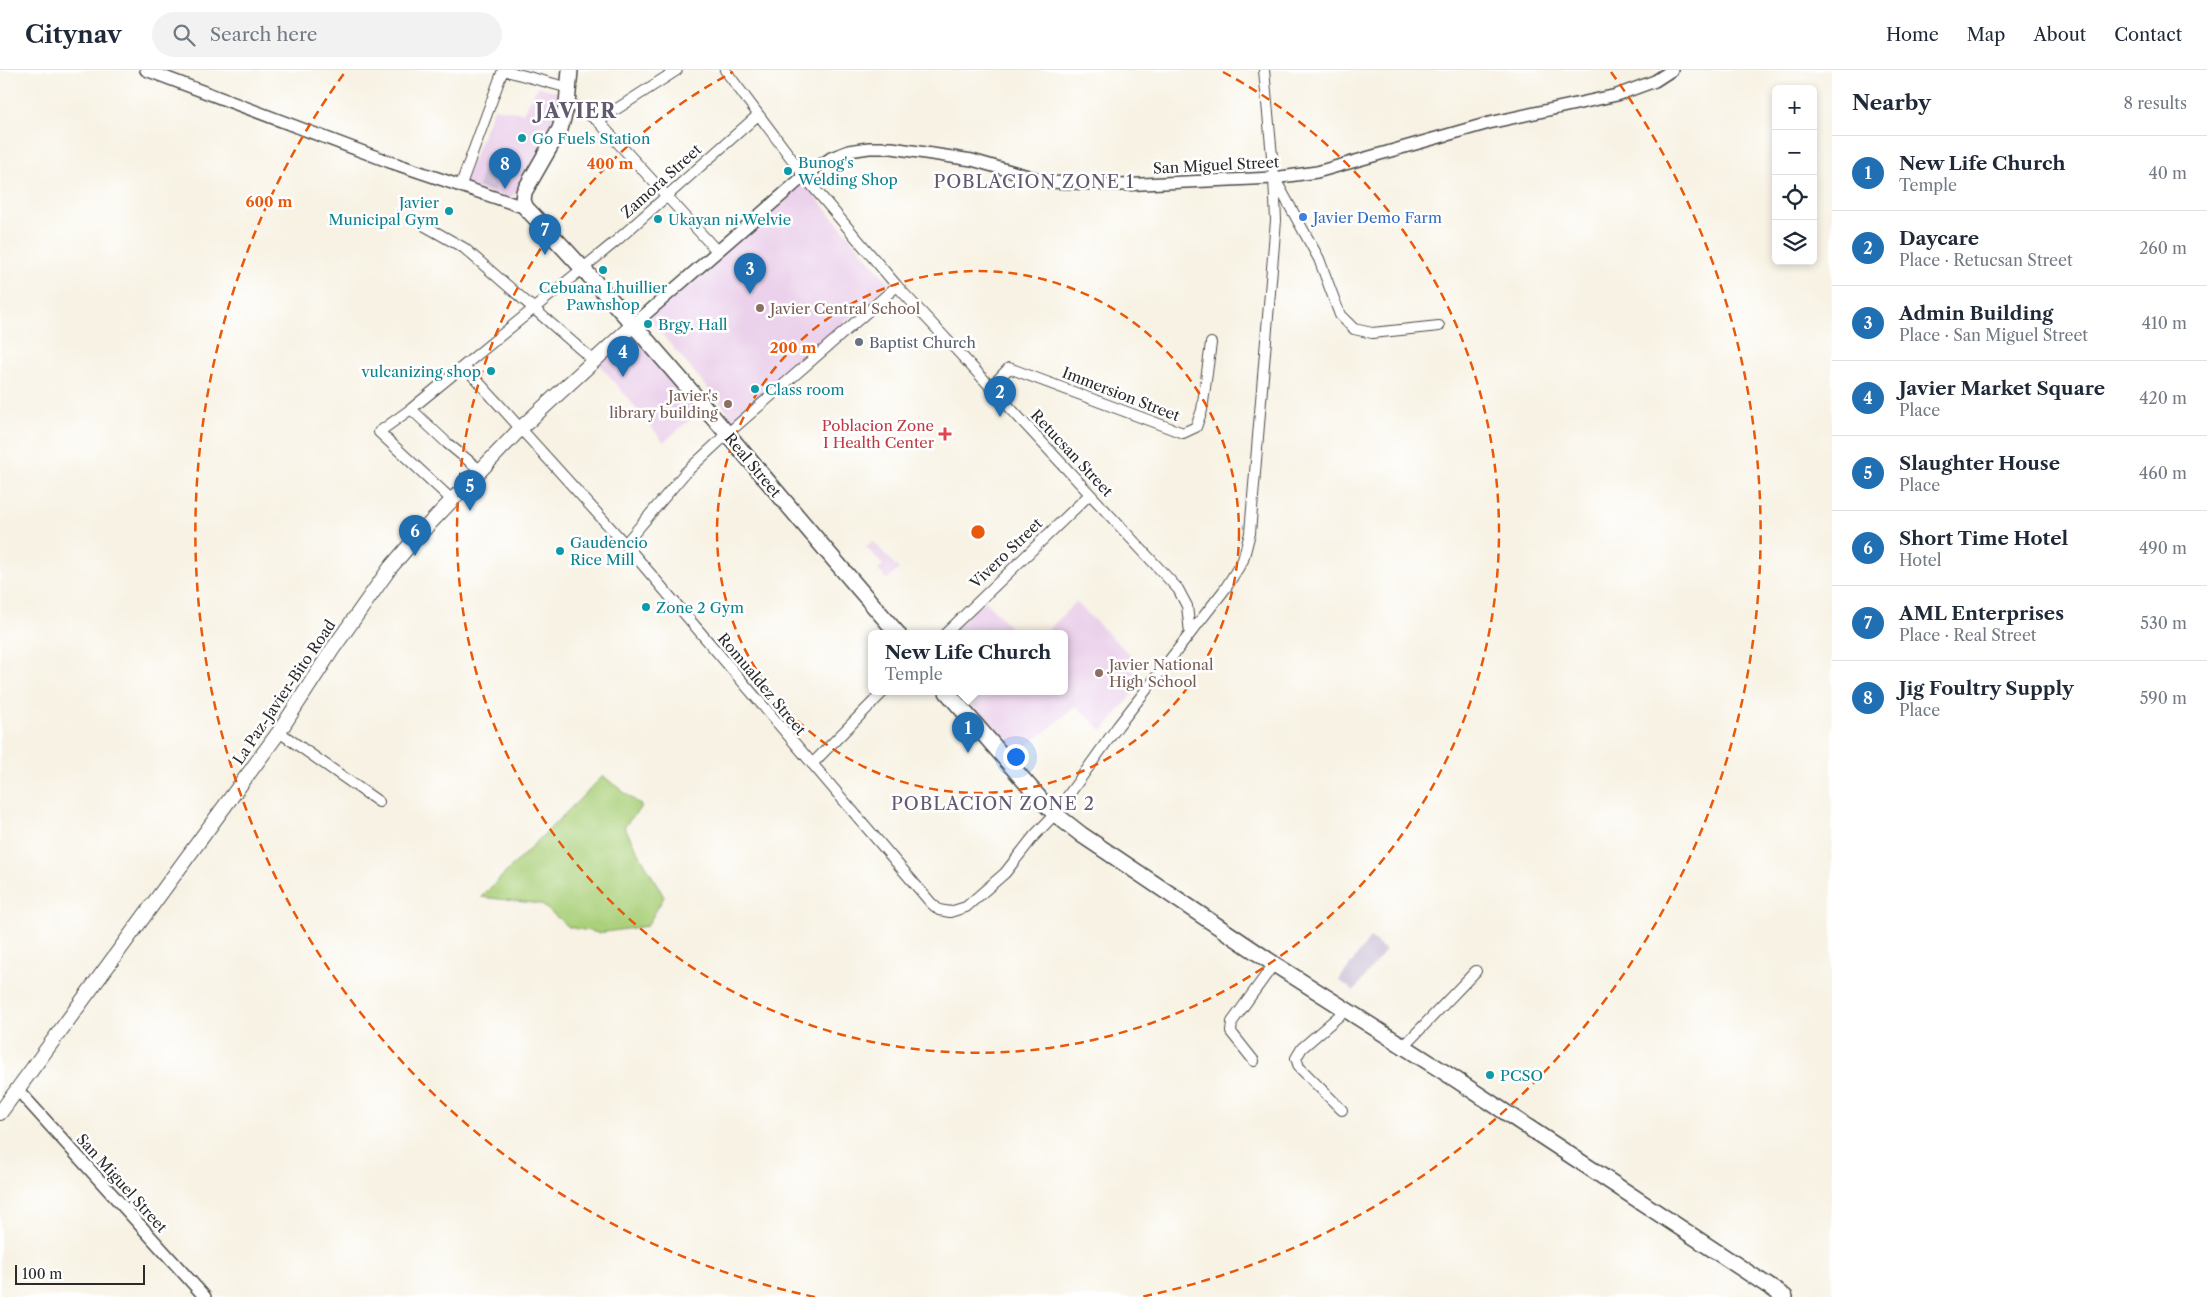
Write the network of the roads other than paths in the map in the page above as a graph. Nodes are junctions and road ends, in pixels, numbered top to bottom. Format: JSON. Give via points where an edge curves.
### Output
{"nodes":[{"id":1,"x":146,"y":70,"type":"edge"},
{"id":2,"x":570,"y":70,"type":"edge"},
{"id":3,"x":677,"y":70,"type":"edge"},
{"id":4,"x":725,"y":70,"type":"edge"},
{"id":5,"x":1264,"y":70,"type":"edge"},
{"id":6,"x":1672,"y":70,"type":"edge"},
{"id":7,"x":569,"y":88,"type":"junction"},
{"id":8,"x":567,"y":104,"type":"junction"},
{"id":9,"x":758,"y":115,"type":"junction"},
{"id":10,"x":598,"y":121,"type":"junction"},
{"id":11,"x":804,"y":176,"type":"junction"},
{"id":12,"x":1274,"y":178,"type":"junction"},
{"id":13,"x":460,"y":187,"type":"junction"},
{"id":14,"x":666,"y":197,"type":"junction"},
{"id":15,"x":526,"y":208,"type":"junction"},
{"id":16,"x":425,"y":226,"type":"dead end"},
{"id":17,"x":717,"y":251,"type":"junction"},
{"id":18,"x":584,"y":268,"type":"junction"},
{"id":19,"x":897,"y":286,"type":"junction"},
{"id":20,"x":533,"y":308,"type":"junction"},
{"id":21,"x":633,"y":325,"type":"junction"},
{"id":22,"x":1439,"y":326,"type":"dead end"},
{"id":23,"x":1211,"y":343,"type":"dead end"},
{"id":24,"x":593,"y":360,"type":"junction"},
{"id":25,"x":464,"y":366,"type":"junction"},
{"id":26,"x":990,"y":388,"type":"junction"},
{"id":27,"x":411,"y":409,"type":"junction"},
{"id":28,"x":521,"y":428,"type":"junction"},
{"id":29,"x":727,"y":434,"type":"junction"},
{"id":30,"x":480,"y":470,"type":"junction"},
{"id":31,"x":1089,"y":495,"type":"junction"},
{"id":32,"x":452,"y":500,"type":"junction"},
{"id":33,"x":624,"y":544,"type":"junction"},
{"id":34,"x":895,"y":630,"type":"edge"},
{"id":35,"x":949,"y":630,"type":"edge"},
{"id":36,"x":1190,"y":633,"type":"junction"},
{"id":37,"x":881,"y":695,"type":"edge"},
{"id":38,"x":950,"y":695,"type":"edge"},
{"id":39,"x":279,"y":732,"type":"junction"},
{"id":40,"x":812,"y":764,"type":"junction"},
{"id":41,"x":379,"y":802,"type":"dead end"},
{"id":42,"x":1055,"y":814,"type":"junction"},
{"id":43,"x":1274,"y":964,"type":"junction"},
{"id":44,"x":1476,"y":971,"type":"dead end"},
{"id":45,"x":1347,"y":1009,"type":"junction"},
{"id":46,"x":1404,"y":1046,"type":"junction"},
{"id":47,"x":1254,"y":1061,"type":"dead end"},
{"id":48,"x":17,"y":1089,"type":"junction"},
{"id":49,"x":1342,"y":1110,"type":"dead end"},
{"id":50,"x":0,"y":1113,"type":"edge"},
{"id":51,"x":206,"y":1297,"type":"edge"},
{"id":52,"x":1785,"y":1297,"type":"edge"}],
"edges":[{"from":1,"to":13,"type":"street"},
{"from":2,"to":7,"type":"main road"},
{"from":3,"to":10,"type":"street"},
{"from":4,"to":9,"type":"street","name":"Retucsan Street"},
{"from":5,"to":12,"type":"street"},
{"from":6,"to":12,"type":"street","name":"San Miguel Street","via":[[1617,95],[1489,123],[1317,172]]},
{"from":7,"to":8,"type":"main road"},
{"from":7,"to":13,"type":"street","via":[[503,70]]},
{"from":8,"to":10,"type":"street","via":[[576,106]]},
{"from":8,"to":15,"type":"main road","via":[[560,129],[524,192]]},
{"from":9,"to":11,"type":"street","name":"Retucsan Street"},
{"from":9,"to":14,"type":"street","name":"Zamora Street"},
{"from":10,"to":14,"type":"street"},
{"from":11,"to":12,"type":"street","name":"San Miguel Street","via":[[831,158],[849,151],[892,148],[972,160],[1048,182],[1120,185]]},
{"from":11,"to":17,"type":"street","name":"San Miguel Street"},
{"from":11,"to":19,"type":"street","name":"Retucsan Street"},
{"from":12,"to":22,"type":"street","via":[[1319,259],[1340,315],[1354,329],[1372,333]]},
{"from":12,"to":36,"type":"street","via":[[1276,220],[1249,540],[1239,570]]},
{"from":13,"to":15,"type":"street"},
{"from":14,"to":17,"type":"street"},
{"from":14,"to":18,"type":"street","name":"Zamora Street"},
{"from":15,"to":18,"type":"main road","name":"Real Street"},
{"from":16,"to":20,"type":"street","via":[[464,248]]},
{"from":17,"to":21,"type":"street","name":"San Miguel Street"},
{"from":18,"to":20,"type":"street","name":"Zamora Street"},
{"from":18,"to":21,"type":"main road","name":"Real Street"},
{"from":19,"to":26,"type":"street","name":"Retucsan Street"},
{"from":19,"to":29,"type":"street"},
{"from":20,"to":24,"type":"street"},
{"from":20,"to":25,"type":"street"},
{"from":21,"to":24,"type":"main road","name":"La Paz-Javier-Bito Road"},
{"from":21,"to":29,"type":"main road","name":"Real Street"},
{"from":23,"to":26,"type":"street","name":"Immersion Street","via":[[1202,410],[1196,427],[1183,433],[1010,368]]},
{"from":24,"to":28,"type":"main road","name":"La Paz-Javier-Bito Road"},
{"from":25,"to":27,"type":"street"},
{"from":25,"to":28,"type":"street","name":"Romualdez Street"},
{"from":26,"to":31,"type":"street","name":"Retucsan Street"},
{"from":27,"to":30,"type":"street"},
{"from":27,"to":32,"type":"street","via":[[379,432]]},
{"from":28,"to":30,"type":"main road","name":"La Paz-Javier-Bito Road"},
{"from":28,"to":33,"type":"street","name":"Romualdez Street"},
{"from":29,"to":33,"type":"street","via":[[685,473]]},
{"from":29,"to":34,"type":"main road","name":"Real Street"},
{"from":30,"to":32,"type":"main road","name":"La Paz-Javier-Bito Road"},
{"from":31,"to":35,"type":"street","name":"Vivero Street"},
{"from":31,"to":36,"type":"street","name":"Retucsan Street","via":[[1178,588],[1187,606]]},
{"from":32,"to":39,"type":"main road","name":"La Paz-Javier-Bito Road","via":[[390,568]]},
{"from":33,"to":40,"type":"street","name":"Romualdez Street"},
{"from":36,"to":42,"type":"street"},
{"from":37,"to":40,"type":"street"},
{"from":38,"to":42,"type":"main road"},
{"from":39,"to":41,"type":"street"},
{"from":39,"to":48,"type":"main road","name":"La Paz-Javier-Bito Road"},
{"from":40,"to":42,"type":"street","name":"Romualdez Street","via":[[940,910],[950,912],[966,907],[1005,873]]},
{"from":42,"to":43,"type":"main road"},
{"from":43,"to":45,"type":"main road"},
{"from":43,"to":47,"type":"street","via":[[1232,1022],[1231,1032]]},
{"from":44,"to":46,"type":"street"},
{"from":45,"to":46,"type":"main road"},
{"from":45,"to":49,"type":"street","via":[[1302,1048],[1296,1058],[1299,1067]]},
{"from":46,"to":52,"type":"main road"},
{"from":48,"to":50,"type":"main road","name":"La Paz-Javier-Bito Road"},
{"from":48,"to":51,"type":"street","name":"San Miguel Street"}]}
